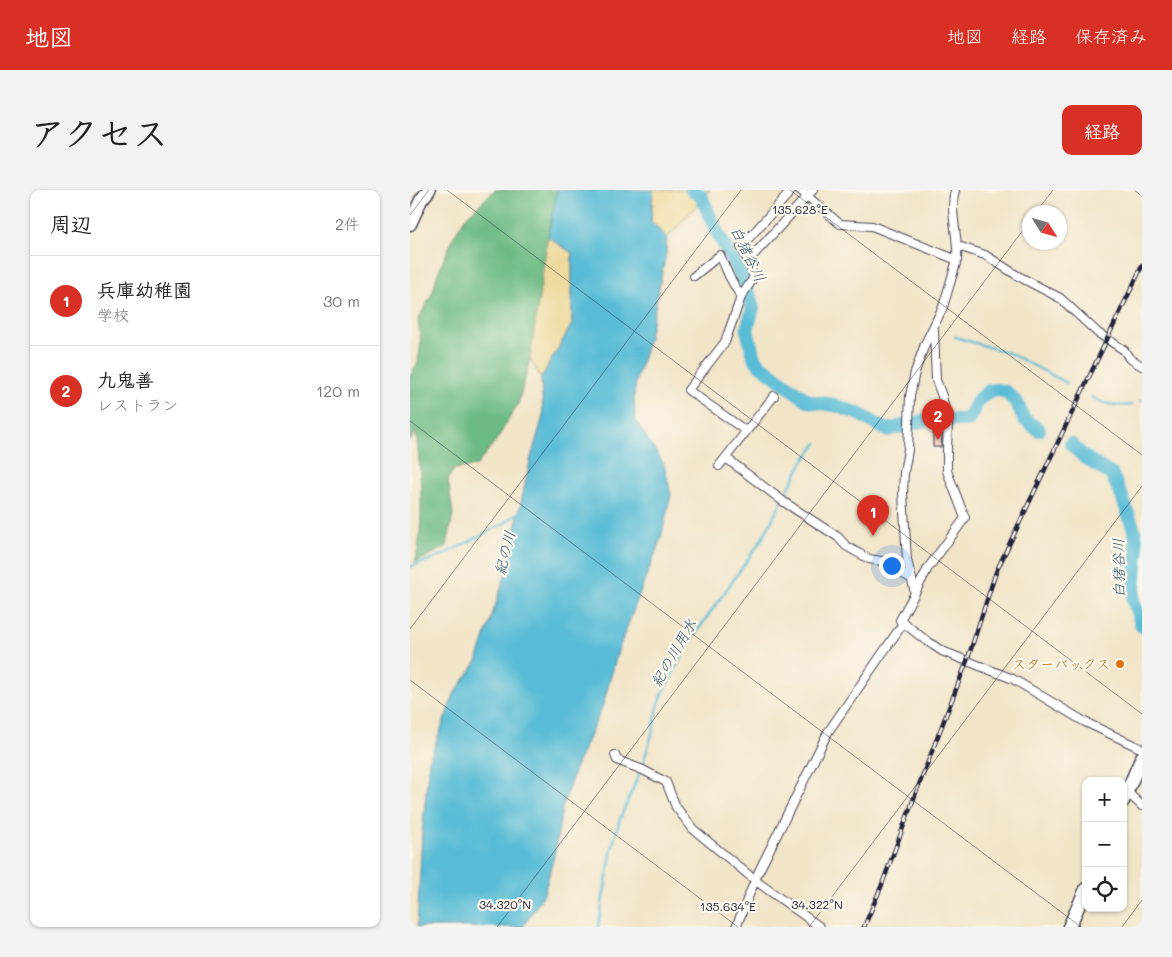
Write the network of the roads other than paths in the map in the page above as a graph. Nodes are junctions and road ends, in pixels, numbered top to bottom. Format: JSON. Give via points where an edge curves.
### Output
{"nodes":[{"id":1,"x":429,"y":190,"type":"edge"},
{"id":2,"x":792,"y":190,"type":"edge"},
{"id":3,"x":800,"y":190,"type":"edge"},
{"id":4,"x":955,"y":190,"type":"edge"},
{"id":5,"x":810,"y":193,"type":"edge"},
{"id":6,"x":410,"y":224,"type":"edge"},
{"id":7,"x":958,"y":246,"type":"junction"},
{"id":8,"x":957,"y":260,"type":"junction"},
{"id":9,"x":748,"y":261,"type":"junction"},
{"id":10,"x":694,"y":276,"type":"dead end"},
{"id":11,"x":746,"y":290,"type":"junction"},
{"id":12,"x":934,"y":328,"type":"junction"},
{"id":13,"x":1142,"y":366,"type":"edge"},
{"id":14,"x":774,"y":396,"type":"dead end"},
{"id":15,"x":746,"y":431,"type":"junction"},
{"id":16,"x":726,"y":458,"type":"junction"},
{"id":17,"x":719,"y":466,"type":"dead end"},
{"id":18,"x":912,"y":579,"type":"junction"},
{"id":19,"x":915,"y":593,"type":"junction"},
{"id":20,"x":900,"y":620,"type":"junction"},
{"id":21,"x":1142,"y":749,"type":"edge"},
{"id":22,"x":615,"y":754,"type":"dead end"},
{"id":23,"x":1142,"y":757,"type":"edge"},
{"id":24,"x":1127,"y":792,"type":"edge"},
{"id":25,"x":1127,"y":798,"type":"edge"},
{"id":26,"x":1142,"y":806,"type":"edge"},
{"id":27,"x":756,"y":881,"type":"junction"},
{"id":28,"x":1082,"y":898,"type":"edge"},
{"id":29,"x":736,"y":927,"type":"edge"},
{"id":30,"x":820,"y":927,"type":"edge"},
{"id":31,"x":1069,"y":927,"type":"edge"}],
"edges":[{"from":1,"to":6,"type":"main road"},
{"from":2,"to":9,"type":"street","via":[[740,247]]},
{"from":3,"to":5,"type":"street"},
{"from":4,"to":7,"type":"street","via":[[952,202]]},
{"from":5,"to":8,"type":"street","via":[[840,224],[872,226]]},
{"from":5,"to":9,"type":"street"},
{"from":7,"to":8,"type":"street"},
{"from":7,"to":13,"type":"street","via":[[985,255],[1060,298],[1098,333]]},
{"from":8,"to":12,"type":"street"},
{"from":9,"to":11,"type":"street","via":[[754,277]]},
{"from":10,"to":11,"type":"street","via":[[720,255],[729,276]]},
{"from":11,"to":15,"type":"street","via":[[725,342],[688,390]]},
{"from":12,"to":18,"type":"street","via":[[915,372],[910,396],[903,493],[905,544]]},
{"from":12,"to":19,"type":"street","via":[[936,380],[947,418],[948,471],[965,518],[928,568]]},
{"from":14,"to":15,"type":"street"},
{"from":15,"to":16,"type":"street"},
{"from":16,"to":17,"type":"street"},
{"from":16,"to":18,"type":"street","via":[[782,501],[838,537],[846,546]]},
{"from":18,"to":19,"type":"street"},
{"from":19,"to":20,"type":"street"},
{"from":20,"to":21,"type":"street","via":[[942,651],[1013,679],[1085,722]]},
{"from":20,"to":27,"type":"street","via":[[902,625],[828,732]]},
{"from":22,"to":27,"type":"street","via":[[617,760],[666,782],[676,807],[689,825]]},
{"from":23,"to":24,"type":"main road"},
{"from":25,"to":26,"type":"street"},
{"from":27,"to":29,"type":"street"},
{"from":27,"to":30,"type":"street"},
{"from":28,"to":31,"type":"main road"}]}
